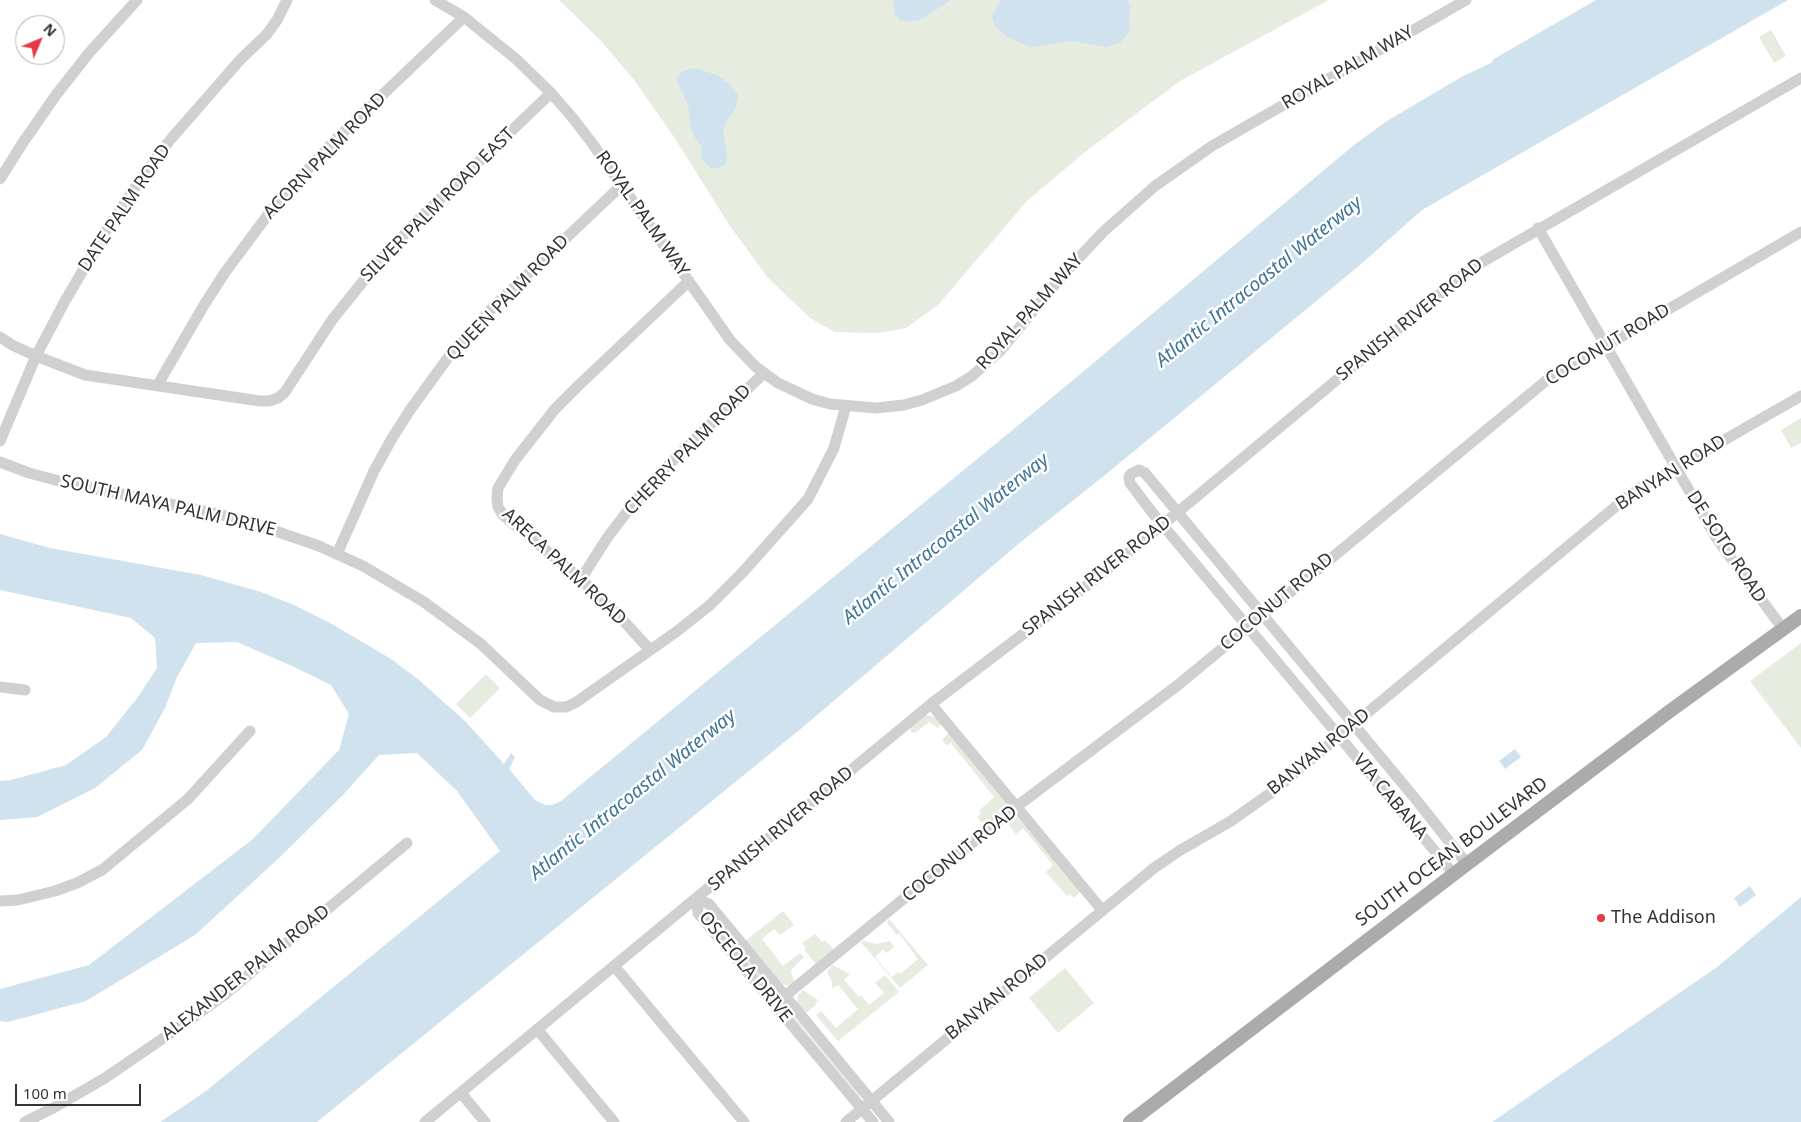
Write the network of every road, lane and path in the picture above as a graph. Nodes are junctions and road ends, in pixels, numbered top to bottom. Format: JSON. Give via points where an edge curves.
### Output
{"nodes":[{"id":1,"x":137,"y":0,"type":"edge"},
{"id":2,"x":287,"y":0,"type":"edge"},
{"id":3,"x":435,"y":0,"type":"edge"},
{"id":4,"x":1466,"y":0,"type":"edge"},
{"id":5,"x":464,"y":17,"type":"junction"},
{"id":6,"x":1801,"y":78,"type":"edge"},
{"id":7,"x":551,"y":92,"type":"junction"},
{"id":8,"x":0,"y":179,"type":"edge"},
{"id":9,"x":622,"y":185,"type":"junction"},
{"id":10,"x":1538,"y":228,"type":"junction"},
{"id":11,"x":1801,"y":232,"type":"edge"},
{"id":12,"x":689,"y":281,"type":"junction"},
{"id":13,"x":0,"y":337,"type":"edge"},
{"id":14,"x":1605,"y":344,"type":"junction"},
{"id":15,"x":36,"y":356,"type":"junction"},
{"id":16,"x":764,"y":374,"type":"junction"},
{"id":17,"x":157,"y":386,"type":"junction"},
{"id":18,"x":1801,"y":396,"type":"edge"},
{"id":19,"x":846,"y":406,"type":"junction"},
{"id":20,"x":0,"y":440,"type":"edge"},
{"id":21,"x":0,"y":462,"type":"edge"},
{"id":22,"x":1676,"y":468,"type":"junction"},
{"id":23,"x":1178,"y":512,"type":"junction"},
{"id":24,"x":1163,"y":524,"type":"junction"},
{"id":25,"x":336,"y":554,"type":"junction"},
{"id":26,"x":581,"y":579,"type":"junction"},
{"id":27,"x":1263,"y":615,"type":"junction"},
{"id":28,"x":1801,"y":616,"type":"edge"},
{"id":29,"x":1248,"y":627,"type":"junction"},
{"id":30,"x":1783,"y":629,"type":"junction"},
{"id":31,"x":650,"y":650,"type":"junction"},
{"id":32,"x":0,"y":687,"type":"edge"},
{"id":33,"x":25,"y":690,"type":"dead end"},
{"id":34,"x":931,"y":704,"type":"junction"},
{"id":35,"x":1354,"y":724,"type":"junction"},
{"id":36,"x":250,"y":731,"type":"dead end"},
{"id":37,"x":1339,"y":736,"type":"junction"},
{"id":38,"x":1016,"y":806,"type":"junction"},
{"id":39,"x":407,"y":843,"type":"dead end"},
{"id":40,"x":1467,"y":864,"type":"junction"},
{"id":41,"x":1454,"y":874,"type":"junction"},
{"id":42,"x":697,"y":899,"type":"junction"},
{"id":43,"x":0,"y":901,"type":"edge"},
{"id":44,"x":1102,"y":910,"type":"junction"},
{"id":45,"x":615,"y":966,"type":"junction"},
{"id":46,"x":785,"y":996,"type":"junction"},
{"id":47,"x":775,"y":1004,"type":"junction"},
{"id":48,"x":537,"y":1030,"type":"junction"},
{"id":49,"x":461,"y":1093,"type":"junction"},
{"id":50,"x":872,"y":1101,"type":"junction"},
{"id":51,"x":862,"y":1109,"type":"junction"},
{"id":52,"x":25,"y":1122,"type":"edge"},
{"id":53,"x":425,"y":1122,"type":"edge"},
{"id":54,"x":485,"y":1122,"type":"edge"},
{"id":55,"x":614,"y":1122,"type":"edge"},
{"id":56,"x":744,"y":1122,"type":"edge"},
{"id":57,"x":846,"y":1122,"type":"edge"},
{"id":58,"x":873,"y":1122,"type":"edge"},
{"id":59,"x":890,"y":1122,"type":"edge"},
{"id":60,"x":1130,"y":1122,"type":"edge"}],
"edges":[{"from":1,"to":8,"type":"street","via":[[56,95]]},
{"from":2,"to":15,"type":"street","name":"DATE PALM ROAD","via":[[267,34],[170,140],[142,177],[84,267]]},
{"from":3,"to":5,"type":"street","name":"ROYAL PALM WAY"},
{"from":4,"to":19,"type":"street","name":"ROYAL PALM WAY","via":[[1212,146],[1155,186],[1103,232],[1000,351],[972,376],[939,394],[904,405],[876,408]]},
{"from":5,"to":7,"type":"street","name":"ROYAL PALM WAY"},
{"from":5,"to":17,"type":"street","name":"ACORN PALM ROAD","via":[[332,143],[276,204],[226,271]]},
{"from":6,"to":10,"type":"street","name":"SPANISH RIVER ROAD"},
{"from":7,"to":9,"type":"street","name":"ROYAL PALM WAY"},
{"from":7,"to":17,"type":"street","name":"SILVER PALM ROAD EAST","via":[[381,259],[332,320],[280,396],[260,401]]},
{"from":9,"to":12,"type":"street","name":"ROYAL PALM WAY"},
{"from":9,"to":25,"type":"street","name":"QUEEN PALM ROAD","via":[[494,306],[430,380],[374,471]]},
{"from":10,"to":14,"type":"street","name":"DE SOTO ROAD"},
{"from":10,"to":23,"type":"street","name":"SPANISH RIVER ROAD","via":[[1470,269]]},
{"from":11,"to":14,"type":"street","name":"COCONUT ROAD"},
{"from":12,"to":16,"type":"street","name":"ROYAL PALM WAY","via":[[730,340]]},
{"from":12,"to":26,"type":"street","name":"ARECA PALM ROAD","via":[[555,409],[515,460],[498,488],[496,498],[503,515]]},
{"from":13,"to":15,"type":"street"},
{"from":14,"to":22,"type":"street","name":"DE SOTO ROAD"},
{"from":14,"to":27,"type":"street","name":"COCONUT ROAD","via":[[1546,380]]},
{"from":15,"to":17,"type":"street","via":[[85,374]]},
{"from":15,"to":20,"type":"street","name":"DATE PALM ROAD"},
{"from":16,"to":19,"type":"street","name":"ROYAL PALM WAY","via":[[812,399]]},
{"from":16,"to":26,"type":"street","name":"CHERRY PALM ROAD","via":[[639,496],[606,538]]},
{"from":18,"to":22,"type":"street","name":"BANYAN ROAD"},
{"from":19,"to":31,"type":"street","via":[[834,448],[802,506],[710,605]]},
{"from":21,"to":25,"type":"street","name":"SOUTH MAYA PALM DRIVE","via":[[63,482],[252,523]]},
{"from":22,"to":30,"type":"street","name":"DE SOTO ROAD","via":[[1722,547]]},
{"from":22,"to":35,"type":"street","name":"BANYAN ROAD","via":[[1626,498]]},
{"from":23,"to":24,"type":"street","name":"SPANISH RIVER ROAD"},
{"from":23,"to":24,"type":"street","name":"VIA CABANA","via":[[1145,473],[1139,470],[1131,474],[1130,483]]},
{"from":23,"to":27,"type":"street","name":"VIA CABANA"},
{"from":24,"to":29,"type":"street","name":"VIA CABANA"},
{"from":24,"to":34,"type":"street","name":"SPANISH RIVER ROAD"},
{"from":25,"to":31,"type":"street","name":"SOUTH MAYA PALM DRIVE","via":[[394,583],[453,622],[507,667],[540,700],[554,707],[575,703]]},
{"from":26,"to":31,"type":"street","name":"ARECA PALM ROAD"},
{"from":27,"to":29,"type":"street","name":"COCONUT ROAD"},
{"from":27,"to":35,"type":"street","name":"VIA CABANA"},
{"from":28,"to":30,"type":"main road","name":"SOUTH OCEAN BOULEVARD"},
{"from":29,"to":37,"type":"street","name":"VIA CABANA"},
{"from":29,"to":38,"type":"street","name":"COCONUT ROAD","via":[[1178,685]]},
{"from":30,"to":40,"type":"main road","name":"SOUTH OCEAN BOULEVARD"},
{"from":32,"to":33,"type":"street"},
{"from":34,"to":38,"type":"street"},
{"from":34,"to":42,"type":"street","name":"SPANISH RIVER ROAD"},
{"from":35,"to":37,"type":"street","name":"BANYAN ROAD"},
{"from":35,"to":40,"type":"street","name":"VIA CABANA"},
{"from":36,"to":43,"type":"street","via":[[188,799],[102,870],[54,891]]},
{"from":37,"to":41,"type":"street","name":"VIA CABANA"},
{"from":37,"to":44,"type":"street","name":"BANYAN ROAD","via":[[1254,805],[1170,856]]},
{"from":38,"to":44,"type":"street"},
{"from":38,"to":46,"type":"street","name":"COCONUT ROAD"},
{"from":39,"to":52,"type":"street","name":"ALEXANDER PALM ROAD","via":[[224,995],[104,1078]]},
{"from":40,"to":41,"type":"main road","name":"SOUTH OCEAN BOULEVARD"},
{"from":41,"to":60,"type":"main road","name":"SOUTH OCEAN BOULEVARD"},
{"from":42,"to":45,"type":"street","name":"SPANISH RIVER ROAD"},
{"from":42,"to":46,"type":"street","name":"OSCEOLA DRIVE","via":[[709,904]]},
{"from":42,"to":47,"type":"street","name":"OSCEOLA DRIVE","via":[[698,912]]},
{"from":44,"to":50,"type":"street","name":"BANYAN ROAD"},
{"from":45,"to":48,"type":"street","name":"SPANISH RIVER ROAD"},
{"from":45,"to":56,"type":"street"},
{"from":46,"to":47,"type":"street","name":"COCONUT ROAD"},
{"from":46,"to":50,"type":"street","name":"OSCEOLA DRIVE"},
{"from":47,"to":51,"type":"street","name":"OSCEOLA DRIVE"},
{"from":48,"to":49,"type":"street","name":"SPANISH RIVER ROAD"},
{"from":48,"to":55,"type":"street"},
{"from":49,"to":53,"type":"street","name":"SPANISH RIVER ROAD"},
{"from":49,"to":54,"type":"street"},
{"from":50,"to":51,"type":"street","name":"BANYAN ROAD"},
{"from":50,"to":59,"type":"street","name":"OSCEOLA DRIVE"},
{"from":51,"to":57,"type":"street","name":"BANYAN ROAD"},
{"from":51,"to":58,"type":"street","name":"OSCEOLA DRIVE"}]}
